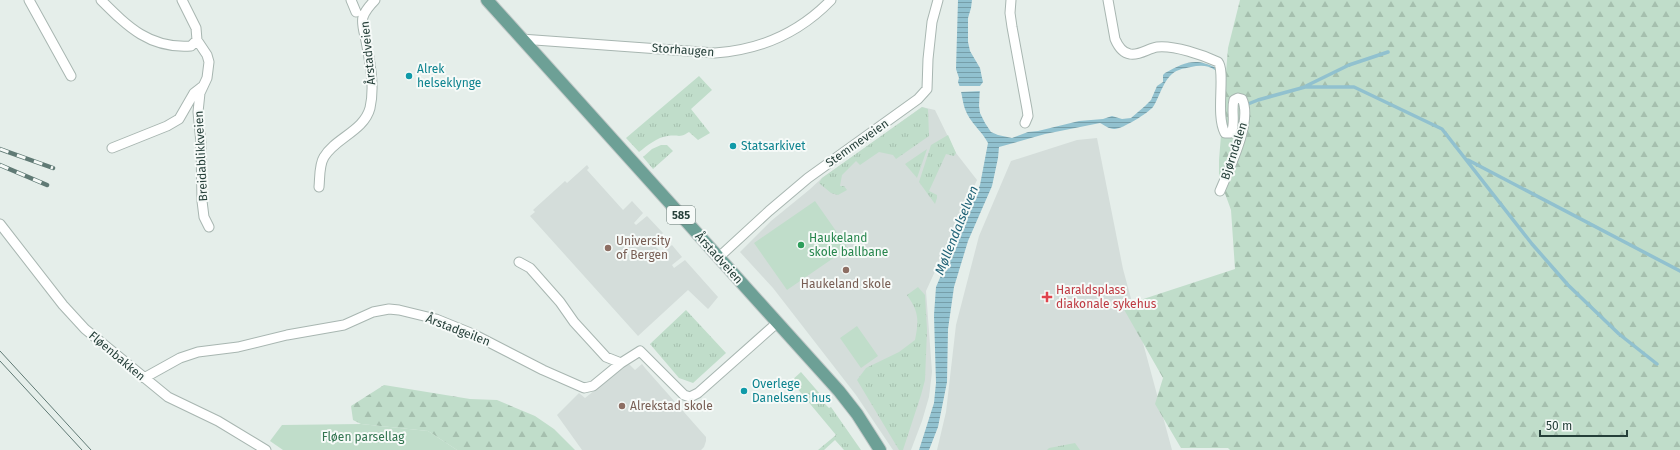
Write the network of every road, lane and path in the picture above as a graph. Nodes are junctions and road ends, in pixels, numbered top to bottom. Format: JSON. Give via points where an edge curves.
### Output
{"nodes":[{"id":1,"x":29,"y":0,"type":"edge"},
{"id":2,"x":101,"y":0,"type":"edge"},
{"id":3,"x":182,"y":0,"type":"edge"},
{"id":4,"x":351,"y":0,"type":"edge"},
{"id":5,"x":375,"y":0,"type":"edge"},
{"id":6,"x":487,"y":0,"type":"edge"},
{"id":7,"x":831,"y":0,"type":"edge"},
{"id":8,"x":1011,"y":0,"type":"edge"},
{"id":9,"x":1108,"y":0,"type":"edge"},
{"id":10,"x":937,"y":1,"type":"edge"},
{"id":11,"x":356,"y":12,"type":"dead end"},
{"id":12,"x":522,"y":39,"type":"junction"},
{"id":13,"x":197,"y":40,"type":"junction"},
{"id":14,"x":71,"y":76,"type":"dead end"},
{"id":15,"x":204,"y":85,"type":"junction"},
{"id":16,"x":1025,"y":123,"type":"dead end"},
{"id":17,"x":112,"y":148,"type":"dead end"},
{"id":18,"x":319,"y":187,"type":"dead end"},
{"id":19,"x":1220,"y":191,"type":"dead end"},
{"id":20,"x":0,"y":224,"type":"edge"},
{"id":21,"x":209,"y":227,"type":"dead end"},
{"id":22,"x":719,"y":257,"type":"junction"},
{"id":23,"x":519,"y":262,"type":"dead end"},
{"id":24,"x":778,"y":322,"type":"junction"},
{"id":25,"x":621,"y":363,"type":"junction"},
{"id":26,"x":144,"y":378,"type":"junction"},
{"id":27,"x":266,"y":450,"type":"edge"},
{"id":28,"x":880,"y":450,"type":"edge"}],
"edges":[{"from":1,"to":14,"type":"street"},
{"from":2,"to":13,"type":"street","via":[[135,32],[158,43],[191,46]]},
{"from":3,"to":13,"type":"street","name":"Breidablikkveien","via":[[196,28]]},
{"from":4,"to":11,"type":"street"},
{"from":5,"to":18,"type":"street","name":"Årstadveien","via":[[362,18],[373,88],[370,110],[363,121],[324,157]]},
{"from":6,"to":12,"type":"main road","name":"Årstadveien","number":"585"},
{"from":7,"to":12,"type":"street","name":"Storhaugen","via":[[806,22],[786,34],[761,45],[729,52],[711,53]]},
{"from":8,"to":16,"type":"street","via":[[1012,27],[1028,116]]},
{"from":9,"to":19,"type":"street","name":"Bjørndalen","via":[[1115,39],[1124,51],[1132,55],[1166,46],[1218,62],[1221,72],[1220,107],[1225,133],[1231,133],[1234,127],[1234,100],[1242,99],[1245,104],[1245,124]]},
{"from":10,"to":22,"type":"street","name":"Stemmeveien","via":[[932,22],[927,89],[918,100],[808,178]]},
{"from":12,"to":22,"type":"main road","name":"Årstadveien","number":"585"},
{"from":13,"to":15,"type":"street","name":"Breidablikkveien","via":[[209,62]]},
{"from":15,"to":17,"type":"street","name":"Breidablikkveien","via":[[194,92],[178,119]]},
{"from":15,"to":21,"type":"street","name":"Breidablikkveien","via":[[200,93],[198,112],[202,201],[204,217]]},
{"from":20,"to":26,"type":"street","name":"Fløenbakken","via":[[85,329]]},
{"from":22,"to":24,"type":"main road","name":"Årstadveien","number":"585"},
{"from":23,"to":25,"type":"street","via":[[530,268],[606,357]]},
{"from":24,"to":25,"type":"street","name":"Årstadgeilen","via":[[690,397],[684,395],[640,351]]},
{"from":24,"to":28,"type":"main road","name":"Årstadveien","number":"585","via":[[839,391]]},
{"from":25,"to":26,"type":"street","name":"Årstadgeilen","via":[[593,386],[584,388],[473,334],[436,319],[390,309],[373,312],[344,325],[238,347],[194,353]]},
{"from":26,"to":27,"type":"street","name":"Fløenbakken","via":[[168,397],[223,424]]}]}
